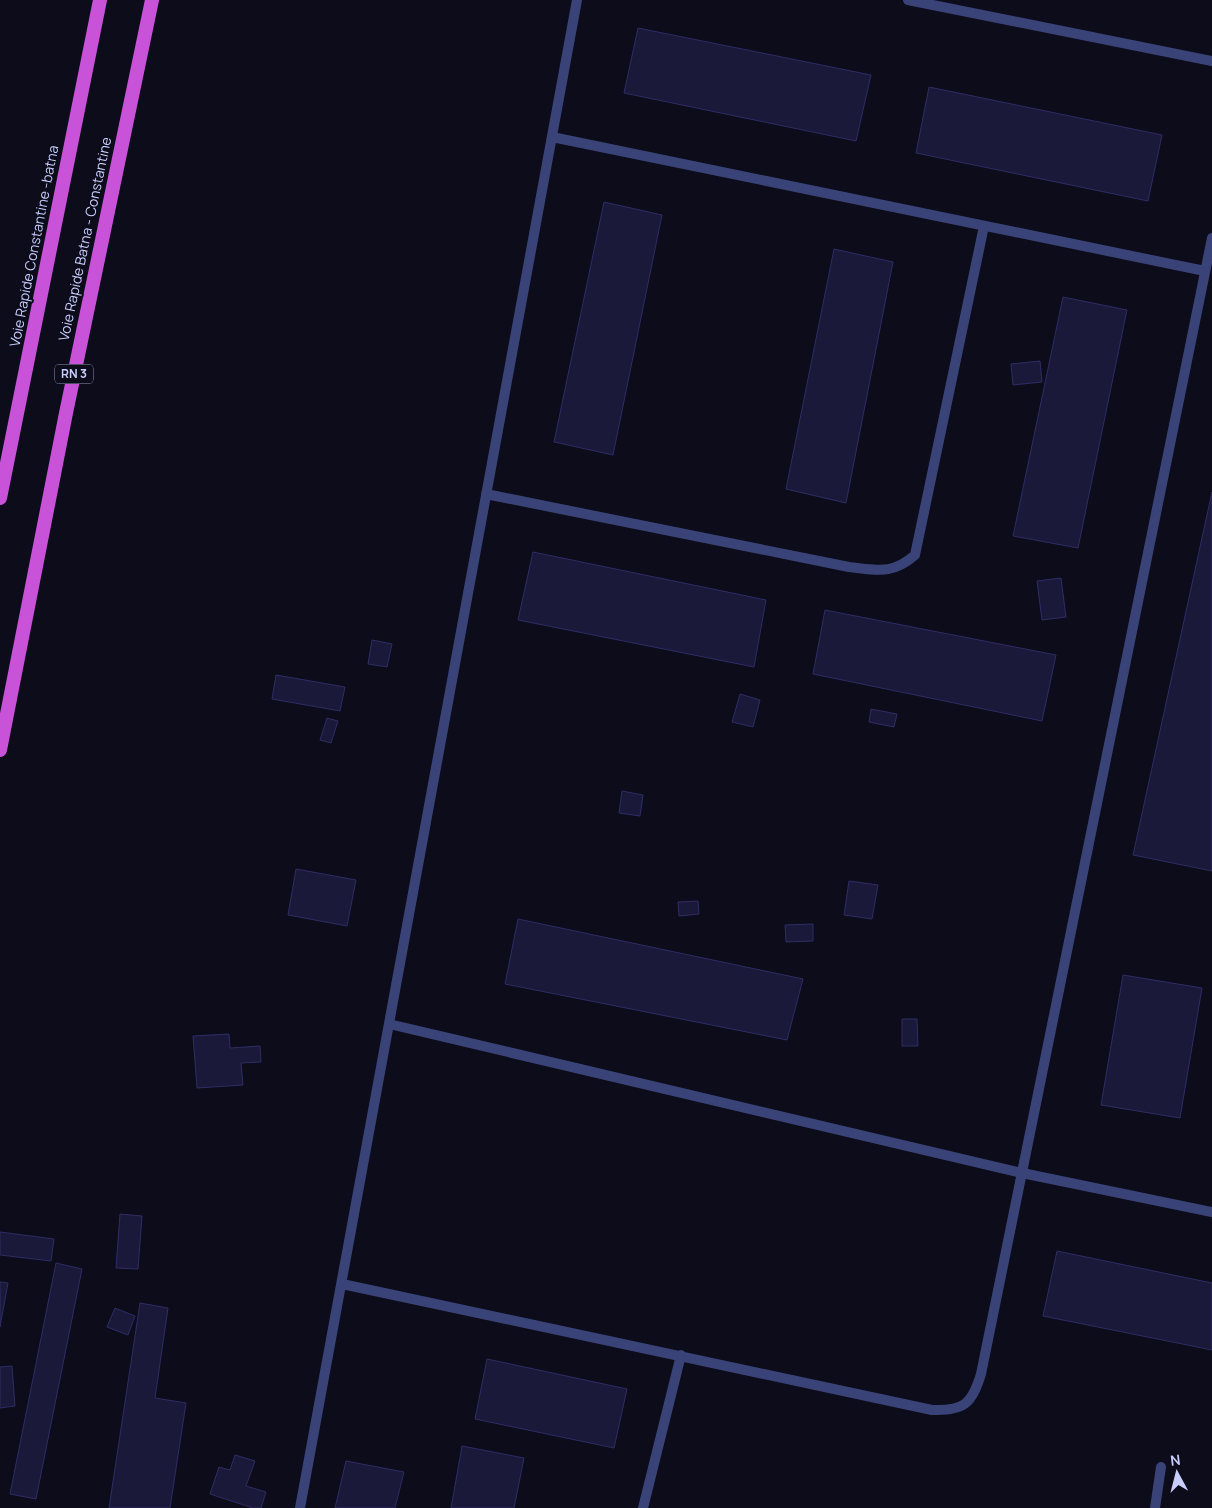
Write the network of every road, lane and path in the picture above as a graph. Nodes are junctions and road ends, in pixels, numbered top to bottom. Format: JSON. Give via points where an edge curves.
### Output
{"nodes":[{"id":1,"x":100,"y":0,"type":"edge"},
{"id":2,"x":152,"y":0,"type":"edge"},
{"id":3,"x":577,"y":0,"type":"edge"},
{"id":4,"x":908,"y":0,"type":"edge"},
{"id":5,"x":1212,"y":61,"type":"edge"},
{"id":6,"x":552,"y":137,"type":"junction"},
{"id":7,"x":984,"y":226,"type":"junction"},
{"id":8,"x":1212,"y":238,"type":"edge"},
{"id":9,"x":1205,"y":271,"type":"junction"},
{"id":10,"x":486,"y":494,"type":"junction"},
{"id":11,"x":0,"y":498,"type":"edge"},
{"id":12,"x":0,"y":750,"type":"edge"},
{"id":13,"x":389,"y":1024,"type":"junction"},
{"id":14,"x":1022,"y":1173,"type":"junction"},
{"id":15,"x":1212,"y":1212,"type":"edge"},
{"id":16,"x":342,"y":1284,"type":"junction"},
{"id":17,"x":681,"y":1355,"type":"junction"},
{"id":18,"x":1161,"y":1467,"type":"dead end"},
{"id":19,"x":300,"y":1508,"type":"edge"},
{"id":20,"x":643,"y":1508,"type":"edge"},
{"id":21,"x":1155,"y":1508,"type":"edge"}],
"edges":[{"from":1,"to":11,"type":"highway","name":"Voie Rapide Constantine -batna"},
{"from":2,"to":12,"type":"highway","name":"Voie Rapide Batna - Constantine","number":"RN 3"},
{"from":3,"to":6,"type":"lane"},
{"from":4,"to":5,"type":"lane"},
{"from":6,"to":7,"type":"lane"},
{"from":6,"to":10,"type":"lane"},
{"from":7,"to":9,"type":"lane"},
{"from":7,"to":10,"type":"lane","via":[[915,555],[901,567],[878,570],[849,567]]},
{"from":8,"to":9,"type":"lane"},
{"from":9,"to":14,"type":"lane"},
{"from":10,"to":13,"type":"lane"},
{"from":13,"to":14,"type":"lane"},
{"from":13,"to":16,"type":"lane"},
{"from":14,"to":15,"type":"lane"},
{"from":14,"to":17,"type":"lane","via":[[981,1374],[974,1395],[963,1407],[932,1410]]},
{"from":16,"to":17,"type":"lane"},
{"from":16,"to":19,"type":"lane"},
{"from":17,"to":20,"type":"lane"},
{"from":18,"to":21,"type":"lane"}]}
